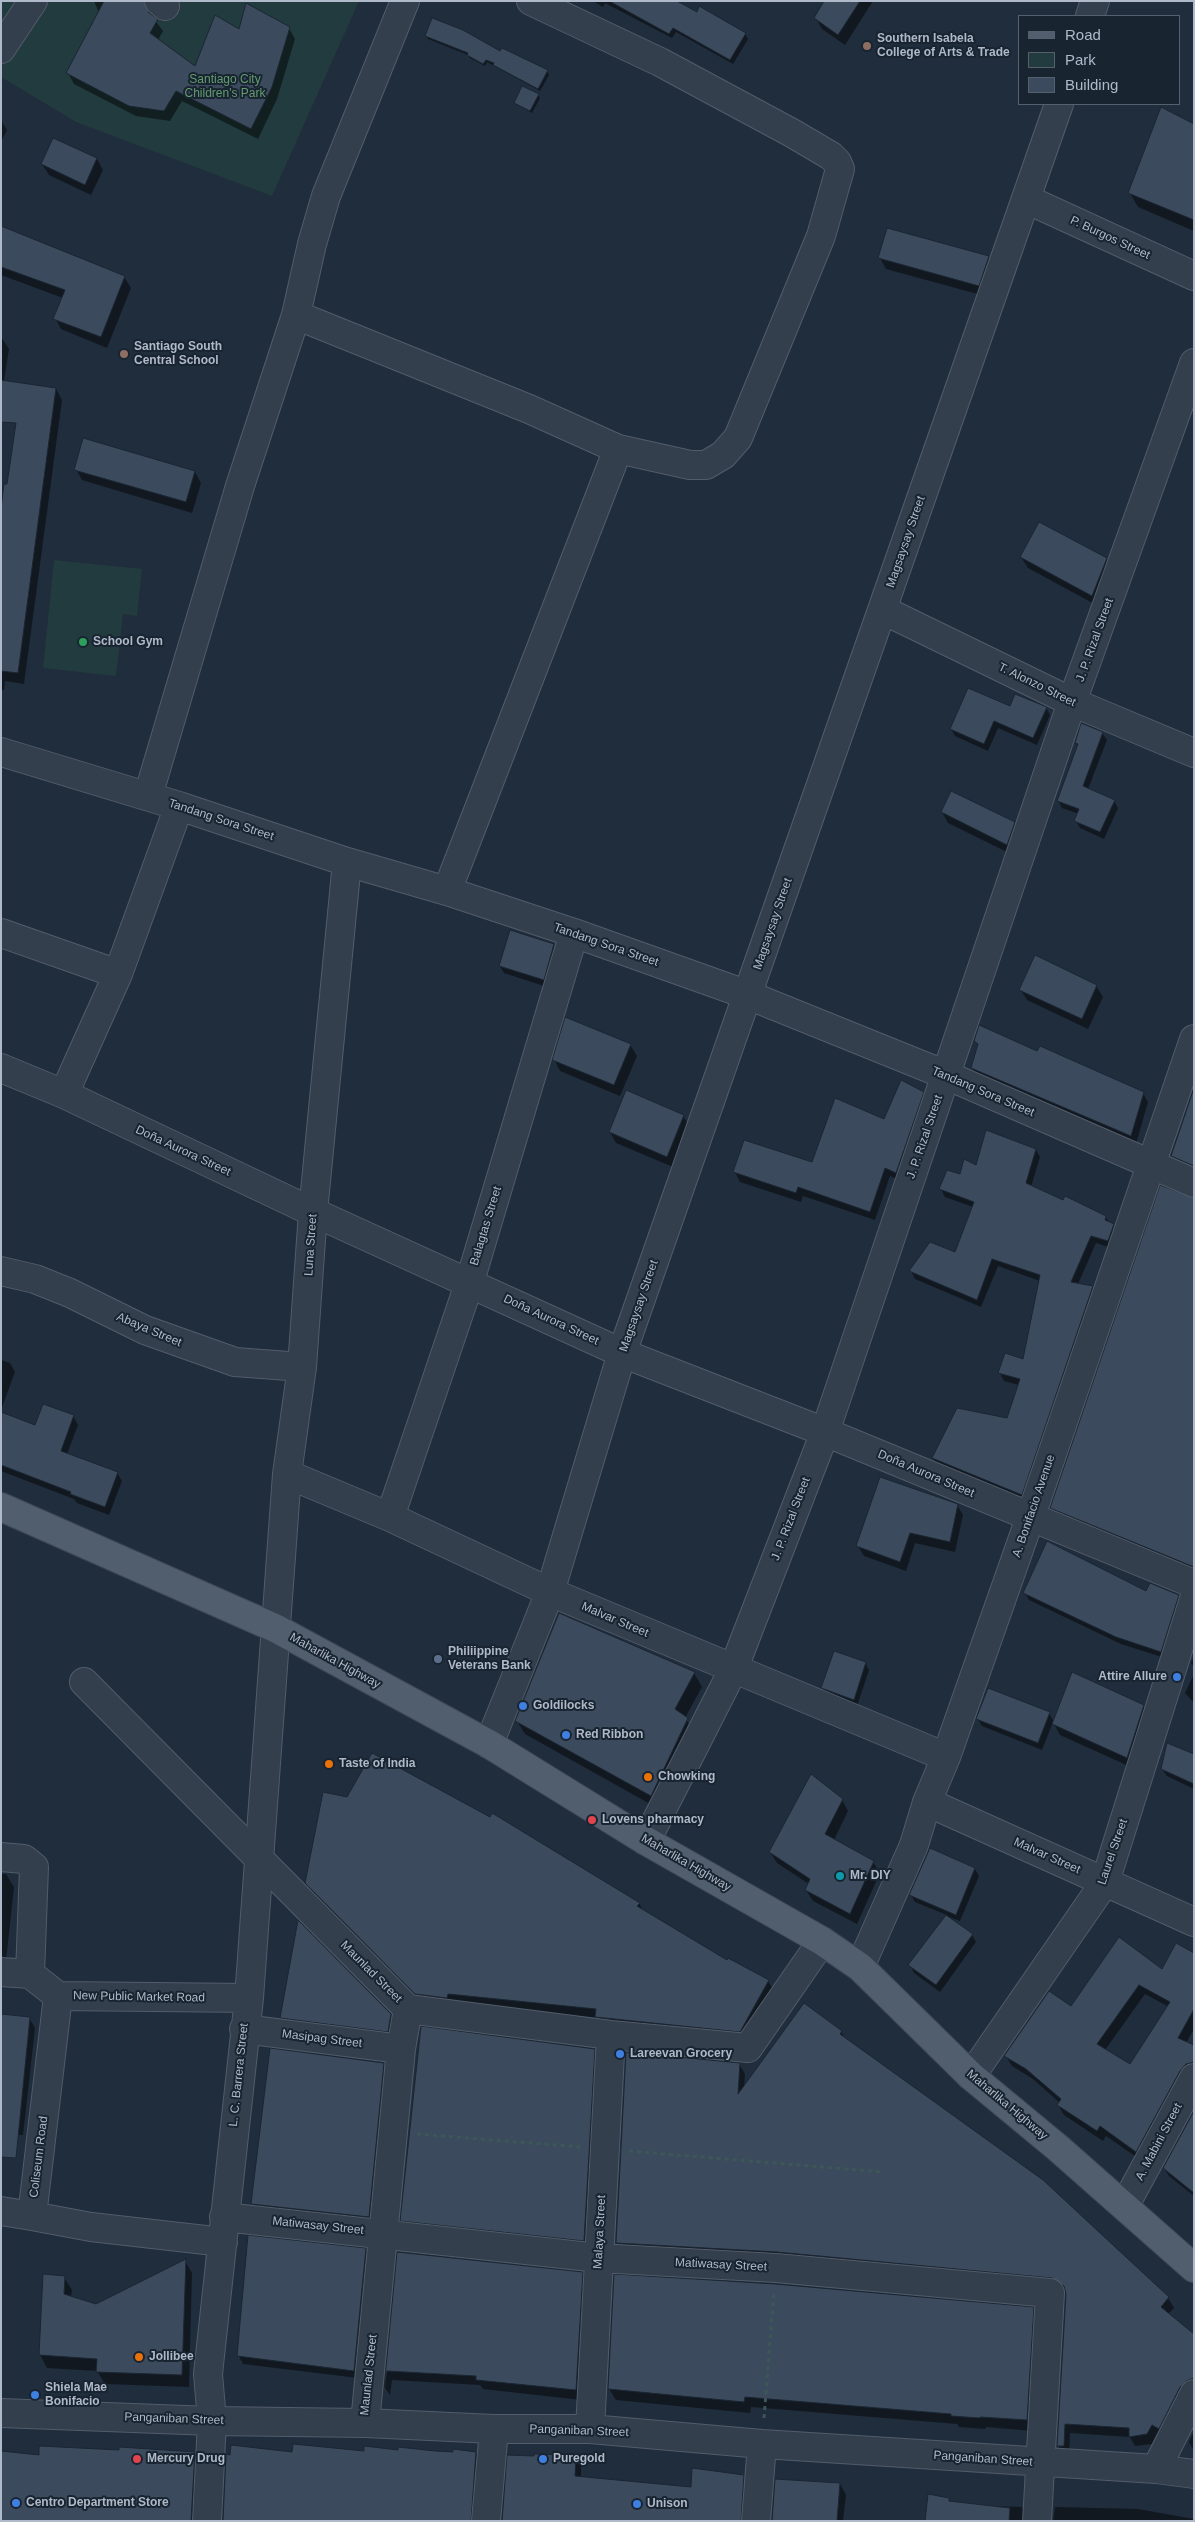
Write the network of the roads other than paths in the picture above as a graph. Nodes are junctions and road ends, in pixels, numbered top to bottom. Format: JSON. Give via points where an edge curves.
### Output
{"nodes":[{"id":1,"x":33,"y":1,"type":"edge"},
{"id":2,"x":405,"y":1,"type":"edge"},
{"id":3,"x":531,"y":1,"type":"edge"},
{"id":4,"x":1095,"y":1,"type":"edge"},
{"id":5,"x":1090,"y":15,"type":"edge"},
{"id":6,"x":1,"y":49,"type":"edge"},
{"id":7,"x":1059,"y":105,"type":"edge"},
{"id":8,"x":1026,"y":199,"type":"junction"},
{"id":9,"x":1194,"y":276,"type":"edge"},
{"id":10,"x":296,"y":315,"type":"junction"},
{"id":11,"x":1194,"y":363,"type":"edge"},
{"id":12,"x":618,"y":450,"type":"junction"},
{"id":13,"x":883,"y":610,"type":"junction"},
{"id":14,"x":1072,"y":702,"type":"junction"},
{"id":15,"x":1,"y":752,"type":"edge"},
{"id":16,"x":1194,"y":753,"type":"edge"},
{"id":17,"x":148,"y":796,"type":"junction"},
{"id":18,"x":180,"y":806,"type":"junction"},
{"id":19,"x":347,"y":862,"type":"junction"},
{"id":20,"x":447,"y":891,"type":"junction"},
{"id":21,"x":1,"y":932,"type":"edge"},
{"id":22,"x":574,"y":933,"type":"junction"},
{"id":23,"x":118,"y":974,"type":"junction"},
{"id":24,"x":748,"y":995,"type":"junction"},
{"id":25,"x":1194,"y":1039,"type":"edge"},
{"id":26,"x":1,"y":1068,"type":"edge"},
{"id":27,"x":946,"y":1075,"type":"junction"},
{"id":28,"x":64,"y":1094,"type":"junction"},
{"id":29,"x":1150,"y":1165,"type":"junction"},
{"id":30,"x":1194,"y":1183,"type":"edge"},
{"id":31,"x":313,"y":1212,"type":"junction"},
{"id":32,"x":1,"y":1271,"type":"edge"},
{"id":33,"x":470,"y":1281,"type":"junction"},
{"id":34,"x":622,"y":1353,"type":"junction"},
{"id":35,"x":302,"y":1368,"type":"junction"},
{"id":36,"x":825,"y":1432,"type":"junction"},
{"id":37,"x":287,"y":1474,"type":"junction"},
{"id":38,"x":1,"y":1507,"type":"edge"},
{"id":39,"x":390,"y":1517,"type":"junction"},
{"id":40,"x":1031,"y":1517,"type":"junction"},
{"id":41,"x":1194,"y":1584,"type":"edge"},
{"id":42,"x":550,"y":1592,"type":"junction"},
{"id":43,"x":1194,"y":1599,"type":"edge"},
{"id":44,"x":275,"y":1628,"type":"junction"},
{"id":45,"x":732,"y":1670,"type":"junction"},
{"id":46,"x":84,"y":1682,"type":"dead end"},
{"id":47,"x":489,"y":1744,"type":"junction"},
{"id":48,"x":946,"y":1757,"type":"junction"},
{"id":49,"x":927,"y":1802,"type":"junction"},
{"id":50,"x":646,"y":1841,"type":"junction"},
{"id":51,"x":1,"y":1857,"type":"edge"},
{"id":52,"x":1105,"y":1882,"type":"junction"},
{"id":53,"x":1194,"y":1922,"type":"edge"},
{"id":54,"x":822,"y":1941,"type":"junction"},
{"id":55,"x":860,"y":1967,"type":"junction"},
{"id":56,"x":1,"y":1972,"type":"edge"},
{"id":57,"x":30,"y":1974,"type":"junction"},
{"id":58,"x":58,"y":1996,"type":"junction"},
{"id":59,"x":249,"y":1998,"type":"junction"},
{"id":60,"x":408,"y":2009,"type":"junction"},
{"id":61,"x":244,"y":2029,"type":"junction"},
{"id":62,"x":611,"y":2035,"type":"junction"},
{"id":63,"x":401,"y":2049,"type":"junction"},
{"id":64,"x":971,"y":2076,"type":"junction"},
{"id":65,"x":1194,"y":2078,"type":"edge"},
{"id":66,"x":1125,"y":2206,"type":"junction"},
{"id":67,"x":1,"y":2211,"type":"edge"},
{"id":68,"x":32,"y":2216,"type":"junction"},
{"id":69,"x":223,"y":2230,"type":"junction"},
{"id":70,"x":383,"y":2233,"type":"junction"},
{"id":71,"x":598,"y":2258,"type":"junction"},
{"id":72,"x":1194,"y":2268,"type":"edge"},
{"id":73,"x":1194,"y":2394,"type":"edge"},
{"id":74,"x":1,"y":2413,"type":"edge"},
{"id":75,"x":212,"y":2421,"type":"junction"},
{"id":76,"x":364,"y":2423,"type":"junction"},
{"id":77,"x":494,"y":2429,"type":"junction"},
{"id":78,"x":590,"y":2429,"type":"junction"},
{"id":79,"x":762,"y":2444,"type":"junction"},
{"id":80,"x":1040,"y":2463,"type":"junction"},
{"id":81,"x":1156,"y":2469,"type":"junction"},
{"id":82,"x":1194,"y":2474,"type":"edge"},
{"id":83,"x":207,"y":2521,"type":"edge"},
{"id":84,"x":486,"y":2521,"type":"edge"},
{"id":85,"x":756,"y":2521,"type":"edge"},
{"id":86,"x":1037,"y":2521,"type":"edge"}],
"edges":[{"from":1,"to":6,"type":"street"},
{"from":2,"to":10,"type":"street","via":[[326,196]]},
{"from":3,"to":12,"type":"street","via":[[660,62],[792,133],[831,156],[840,169],[820,236],[738,438],[723,455],[706,465],[690,465]]},
{"from":4,"to":5,"type":"street"},
{"from":7,"to":8,"type":"street","name":"Magsaysay Street"},
{"from":8,"to":9,"type":"street","name":"P. Burgos Street"},
{"from":8,"to":13,"type":"street","name":"Magsaysay Street"},
{"from":10,"to":12,"type":"street","via":[[529,409]]},
{"from":10,"to":17,"type":"street","via":[[240,486]]},
{"from":11,"to":14,"type":"street","name":"J. P. Rizal Street"},
{"from":12,"to":20,"type":"street"},
{"from":13,"to":14,"type":"street","name":"T. Alonzo Street"},
{"from":13,"to":24,"type":"street","name":"Magsaysay Street"},
{"from":14,"to":16,"type":"street","name":"T. Alonzo Street"},
{"from":14,"to":27,"type":"street","name":"J. P. Rizal Street"},
{"from":15,"to":17,"type":"street","name":"Tandang Sora Street"},
{"from":17,"to":18,"type":"street","name":"Tandang Sora Street"},
{"from":18,"to":19,"type":"street","name":"Tandang Sora Street"},
{"from":18,"to":23,"type":"street"},
{"from":19,"to":20,"type":"street","name":"Tandang Sora Street"},
{"from":19,"to":31,"type":"street","name":"Luna Street"},
{"from":20,"to":22,"type":"street","name":"Tandang Sora Street"},
{"from":21,"to":23,"type":"street"},
{"from":22,"to":24,"type":"street","name":"Tandang Sora Street"},
{"from":22,"to":33,"type":"street","name":"Balagtas Street"},
{"from":23,"to":28,"type":"street"},
{"from":24,"to":27,"type":"street","name":"Tandang Sora Street"},
{"from":24,"to":34,"type":"street","name":"Magsaysay Street"},
{"from":25,"to":29,"type":"street","name":"A. Bonifacio Avenue"},
{"from":26,"to":28,"type":"street","name":"Doña Aurora Street"},
{"from":27,"to":29,"type":"street","name":"Tandang Sora Street"},
{"from":27,"to":36,"type":"street","name":"J. P. Rizal Street"},
{"from":28,"to":31,"type":"street","name":"Doña Aurora Street"},
{"from":29,"to":30,"type":"street","name":"Tandang Sora Street"},
{"from":29,"to":40,"type":"street","name":"A. Bonifacio Avenue"},
{"from":31,"to":33,"type":"street","name":"Doña Aurora Street"},
{"from":31,"to":35,"type":"street","name":"Luna Street"},
{"from":32,"to":35,"type":"street","name":"Abaya Street","via":[[70,1293],[145,1330],[235,1362]]},
{"from":33,"to":34,"type":"street","name":"Doña Aurora Street"},
{"from":33,"to":39,"type":"street","name":"Balagtas Street"},
{"from":34,"to":36,"type":"street","name":"Doña Aurora Street"},
{"from":34,"to":42,"type":"street","name":"Magsaysay Street"},
{"from":35,"to":37,"type":"street","name":"Luna Street"},
{"from":36,"to":40,"type":"street","name":"Doña Aurora Street"},
{"from":36,"to":45,"type":"street","name":"J. P. Rizal Street"},
{"from":37,"to":39,"type":"street","name":"Malvar Street"},
{"from":37,"to":44,"type":"street","name":"Luna Street"},
{"from":38,"to":44,"type":"main road","name":"Maharlika Highway"},
{"from":39,"to":42,"type":"street","name":"Malvar Street"},
{"from":40,"to":41,"type":"street","name":"Doña Aurora Street"},
{"from":40,"to":48,"type":"street","name":"A. Bonifacio Avenue"},
{"from":42,"to":45,"type":"street","name":"Malvar Street"},
{"from":42,"to":47,"type":"street","name":"Magsaysay Street"},
{"from":43,"to":52,"type":"street","name":"Laurel Street"},
{"from":44,"to":47,"type":"main road","name":"Maharlika Highway"},
{"from":44,"to":59,"type":"street","name":"L. C. Barrera Street"},
{"from":45,"to":48,"type":"street","name":"Malvar Street"},
{"from":45,"to":50,"type":"street","name":"J. P. Rizal Street"},
{"from":46,"to":60,"type":"street","name":"Maunlad Street"},
{"from":47,"to":50,"type":"main road","name":"Maharlika Highway"},
{"from":48,"to":49,"type":"street","name":"A. Bonifacio Avenue"},
{"from":49,"to":52,"type":"street","name":"Malvar Street"},
{"from":49,"to":55,"type":"street","name":"A. Bonifacio Avenue","via":[[914,1845]]},
{"from":50,"to":54,"type":"main road","name":"Maharlika Highway"},
{"from":51,"to":57,"type":"street","via":[[24,1858],[34,1867]]},
{"from":52,"to":53,"type":"street","name":"Malvar Street"},
{"from":52,"to":64,"type":"street","name":"Laurel Street"},
{"from":54,"to":55,"type":"main road","name":"Maharlika Highway"},
{"from":54,"to":62,"type":"street","via":[[748,2048]]},
{"from":55,"to":64,"type":"main road","name":"Maharlika Highway"},
{"from":56,"to":57,"type":"street"},
{"from":57,"to":58,"type":"street","name":"New Public Market Road"},
{"from":58,"to":59,"type":"street","name":"New Public Market Road"},
{"from":58,"to":68,"type":"street","name":"Coliseum Road"},
{"from":59,"to":61,"type":"street","name":"L. C. Barrera Street"},
{"from":60,"to":62,"type":"street"},
{"from":60,"to":63,"type":"street","name":"Maunlad Street"},
{"from":61,"to":63,"type":"street","name":"Masipag Street"},
{"from":61,"to":69,"type":"street","name":"L. C. Barrera Street"},
{"from":62,"to":71,"type":"street","name":"Malaya Street"},
{"from":63,"to":70,"type":"street","name":"Maunlad Street"},
{"from":64,"to":66,"type":"main road","name":"Maharlika Highway"},
{"from":65,"to":66,"type":"street","name":"A. Mabini Street"},
{"from":66,"to":72,"type":"main road","name":"Maharlika Highway"},
{"from":67,"to":68,"type":"street"},
{"from":68,"to":69,"type":"street","name":"Coliseum Road","via":[[91,2227]]},
{"from":69,"to":70,"type":"street","name":"Matiwasay Street"},
{"from":69,"to":75,"type":"street","name":"L. C. Barrera Street","via":[[208,2374]]},
{"from":70,"to":71,"type":"street","name":"Matiwasay Street"},
{"from":70,"to":76,"type":"street","name":"Maunlad Street"},
{"from":71,"to":78,"type":"street","name":"Malaya Street"},
{"from":71,"to":80,"type":"street","name":"Matiwasay Street","via":[[776,2268],[1050,2293]]},
{"from":73,"to":81,"type":"street"},
{"from":74,"to":75,"type":"street","name":"Panganiban Street"},
{"from":75,"to":76,"type":"street","name":"Panganiban Street"},
{"from":75,"to":83,"type":"street","name":"L. C. Barrera Street"},
{"from":76,"to":77,"type":"street","name":"Panganiban Street"},
{"from":77,"to":78,"type":"street","name":"Panganiban Street"},
{"from":77,"to":84,"type":"street"},
{"from":78,"to":79,"type":"street","name":"Panganiban Street"},
{"from":79,"to":80,"type":"street","name":"Panganiban Street"},
{"from":79,"to":85,"type":"street"},
{"from":80,"to":81,"type":"street","name":"Panganiban Street"},
{"from":80,"to":86,"type":"street"},
{"from":81,"to":82,"type":"street","name":"Panganiban Street"}]}
